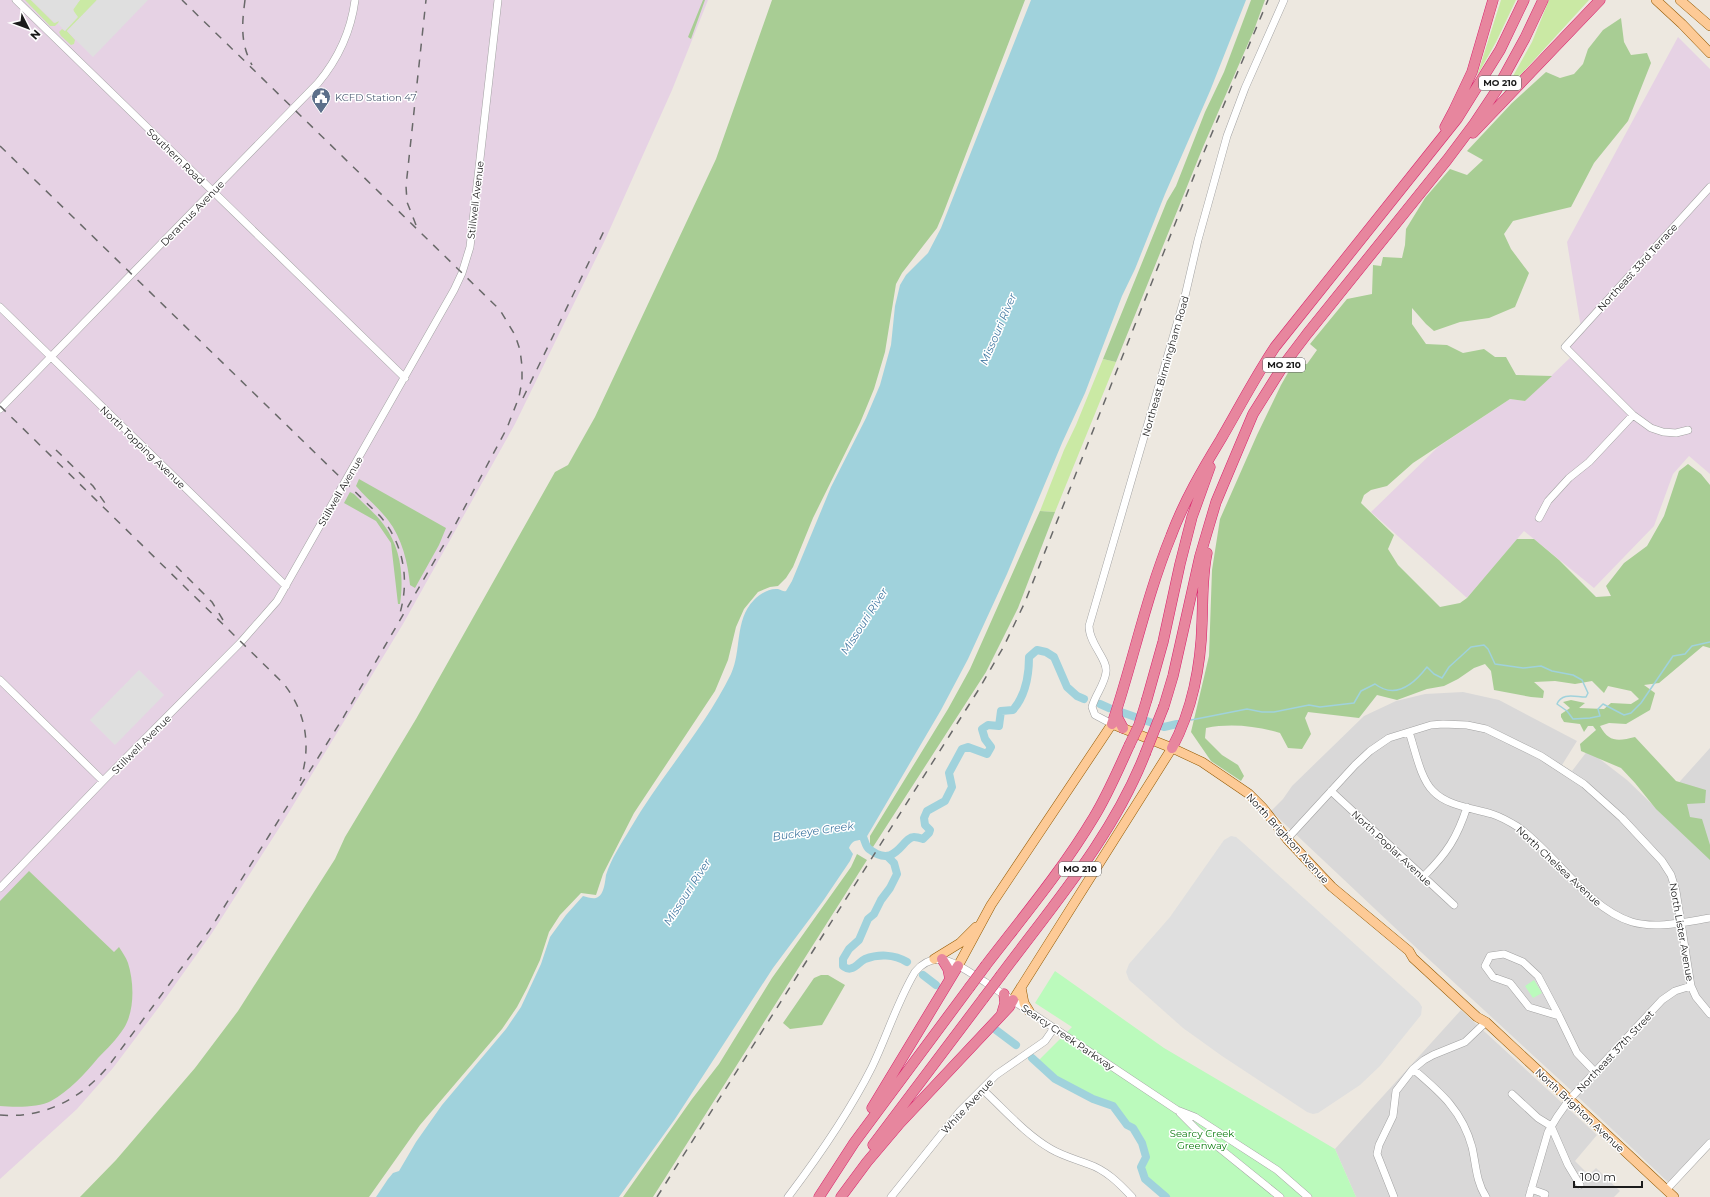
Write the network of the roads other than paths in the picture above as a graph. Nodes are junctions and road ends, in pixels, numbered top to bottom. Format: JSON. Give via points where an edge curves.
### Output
{"nodes":[{"id":1,"x":16,"y":0,"type":"edge"},
{"id":2,"x":355,"y":0,"type":"edge"},
{"id":3,"x":498,"y":0,"type":"edge"},
{"id":4,"x":1284,"y":0,"type":"edge"},
{"id":5,"x":1493,"y":0,"type":"edge"},
{"id":6,"x":1524,"y":0,"type":"edge"},
{"id":7,"x":1543,"y":0,"type":"edge"},
{"id":8,"x":1600,"y":0,"type":"edge"},
{"id":9,"x":1656,"y":0,"type":"edge"},
{"id":10,"x":1680,"y":0,"type":"edge"},
{"id":11,"x":1710,"y":26,"type":"edge"},
{"id":12,"x":1710,"y":53,"type":"edge"},
{"id":13,"x":1431,"y":151,"type":"junction"},
{"id":14,"x":1447,"y":160,"type":"junction"},
{"id":15,"x":1710,"y":187,"type":"edge"},
{"id":16,"x":213,"y":192,"type":"junction"},
{"id":17,"x":0,"y":307,"type":"edge"},
{"id":18,"x":51,"y":357,"type":"junction"},
{"id":19,"x":405,"y":378,"type":"junction"},
{"id":20,"x":0,"y":409,"type":"edge"},
{"id":21,"x":1633,"y":415,"type":"junction"},
{"id":22,"x":1688,"y":430,"type":"dead end"},
{"id":23,"x":1221,"y":439,"type":"junction"},
{"id":24,"x":1216,"y":502,"type":"junction"},
{"id":25,"x":1539,"y":518,"type":"dead end"},
{"id":26,"x":286,"y":586,"type":"junction"},
{"id":27,"x":0,"y":680,"type":"edge"},
{"id":28,"x":1117,"y":709,"type":"junction"},
{"id":29,"x":1112,"y":724,"type":"junction"},
{"id":30,"x":1123,"y":728,"type":"junction"},
{"id":31,"x":1409,"y":732,"type":"junction"},
{"id":32,"x":1172,"y":748,"type":"junction"},
{"id":33,"x":103,"y":781,"type":"junction"},
{"id":34,"x":1331,"y":791,"type":"junction"},
{"id":35,"x":1467,"y":807,"type":"junction"},
{"id":36,"x":1287,"y":839,"type":"junction"},
{"id":37,"x":1424,"y":876,"type":"junction"},
{"id":38,"x":0,"y":888,"type":"edge"},
{"id":39,"x":1454,"y":905,"type":"dead end"},
{"id":40,"x":984,"y":916,"type":"junction"},
{"id":41,"x":1710,"y":918,"type":"edge"},
{"id":42,"x":1681,"y":923,"type":"junction"},
{"id":43,"x":938,"y":959,"type":"junction"},
{"id":44,"x":958,"y":966,"type":"junction"},
{"id":45,"x":950,"y":979,"type":"junction"},
{"id":46,"x":1691,"y":986,"type":"junction"},
{"id":47,"x":1021,"y":987,"type":"junction"},
{"id":48,"x":1004,"y":994,"type":"junction"},
{"id":49,"x":1013,"y":1000,"type":"junction"},
{"id":50,"x":1029,"y":1011,"type":"junction"},
{"id":51,"x":1002,"y":1013,"type":"junction"},
{"id":52,"x":1710,"y":1014,"type":"edge"},
{"id":53,"x":1559,"y":1016,"type":"junction"},
{"id":54,"x":1486,"y":1022,"type":"junction"},
{"id":55,"x":1054,"y":1028,"type":"junction"},
{"id":56,"x":1413,"y":1069,"type":"junction"},
{"id":57,"x":1596,"y":1073,"type":"junction"},
{"id":58,"x":982,"y":1089,"type":"junction"},
{"id":59,"x":1512,"y":1094,"type":"dead end"},
{"id":60,"x":1570,"y":1100,"type":"junction"},
{"id":61,"x":1177,"y":1110,"type":"junction"},
{"id":62,"x":1551,"y":1126,"type":"junction"},
{"id":63,"x":854,"y":1143,"type":"junction"},
{"id":64,"x":1710,"y":1143,"type":"edge"},
{"id":65,"x":1580,"y":1185,"type":"dead end"},
{"id":66,"x":1531,"y":1189,"type":"junction"},
{"id":67,"x":1666,"y":1190,"type":"junction"},
{"id":68,"x":788,"y":1197,"type":"edge"},
{"id":69,"x":819,"y":1197,"type":"edge"},
{"id":70,"x":840,"y":1197,"type":"edge"},
{"id":71,"x":891,"y":1197,"type":"edge"},
{"id":72,"x":1132,"y":1197,"type":"edge"},
{"id":73,"x":1280,"y":1197,"type":"edge"},
{"id":74,"x":1308,"y":1197,"type":"edge"},
{"id":75,"x":1394,"y":1197,"type":"edge"},
{"id":76,"x":1486,"y":1197,"type":"edge"},
{"id":77,"x":1529,"y":1197,"type":"edge"},
{"id":78,"x":1544,"y":1197,"type":"edge"},
{"id":79,"x":1674,"y":1197,"type":"edge"}],
"edges":[{"from":1,"to":16,"type":"street","name":"Southern Road"},
{"from":2,"to":16,"type":"street","name":"Deramus Avenue","via":[[345,40],[322,79]]},
{"from":3,"to":19,"type":"street","name":"Stillwell Avenue","via":[[470,247],[454,290]]},
{"from":4,"to":29,"type":"street","name":"Northeast Birmingham Road","via":[[1227,136],[1185,296],[1089,626],[1092,641],[1106,668],[1105,677],[1092,706],[1095,715]]},
{"from":5,"to":13,"type":"highway","via":[[1472,72]]},
{"from":6,"to":13,"type":"highway","number":"MO 210","via":[[1497,57],[1457,120]]},
{"from":7,"to":14,"type":"highway","number":"MO 210","via":[[1496,91]]},
{"from":8,"to":14,"type":"highway"},
{"from":9,"to":12,"type":"main road"},
{"from":10,"to":11,"type":"main road"},
{"from":13,"to":23,"type":"highway","number":"MO 210","via":[[1285,334],[1259,371]]},
{"from":14,"to":24,"type":"highway","number":"MO 210","via":[[1285,363],[1253,414]]},
{"from":15,"to":21,"type":"street","name":"Northeast 33rd Terrace","via":[[1565,347]]},
{"from":16,"to":18,"type":"street","name":"Deramus Avenue"},
{"from":16,"to":19,"type":"street","name":"Southern Road"},
{"from":17,"to":18,"type":"street","name":"North Topping Avenue"},
{"from":18,"to":20,"type":"street","name":"Deramus Avenue"},
{"from":18,"to":26,"type":"street","name":"North Topping Avenue"},
{"from":19,"to":26,"type":"street","name":"Stillwell Avenue"},
{"from":21,"to":22,"type":"street","via":[[1651,428],[1663,432],[1676,433]]},
{"from":21,"to":25,"type":"street","via":[[1590,462],[1569,478],[1548,501]]},
{"from":23,"to":28,"type":"highway","via":[[1191,490],[1170,536]]},
{"from":23,"to":63,"type":"highway","number":"MO 210","bridge":true,"via":[[1192,518],[1148,699],[1111,787],[1094,817],[1046,886]]},
{"from":24,"to":32,"type":"highway","via":[[1205,560],[1202,624],[1196,672],[1185,719]]},
{"from":24,"to":70,"type":"highway","number":"MO 210","bridge":true,"via":[[1200,556],[1164,706],[1139,769],[1118,809],[1088,858],[882,1134]]},
{"from":26,"to":33,"type":"street","name":"Stillwell Avenue","via":[[268,612],[241,642]]},
{"from":27,"to":33,"type":"street"},
{"from":28,"to":29,"type":"highway"},
{"from":28,"to":30,"type":"highway","via":[[1117,717]]},
{"from":29,"to":30,"type":"main road","name":"North Brighton Avenue"},
{"from":29,"to":40,"type":"main road"},
{"from":30,"to":32,"type":"main road","name":"North Brighton Avenue"},
{"from":31,"to":34,"type":"street","name":"North Lister Avenue","via":[[1389,738],[1370,751]]},
{"from":31,"to":35,"type":"street","name":"North Chelsea Avenue","via":[[1429,786],[1444,799]]},
{"from":31,"to":42,"type":"street","name":"North Lister Avenue","via":[[1443,724],[1479,727],[1526,748],[1571,774],[1622,818],[1662,861],[1674,883]]},
{"from":32,"to":36,"type":"main road","name":"North Brighton Avenue","via":[[1202,762],[1249,794]]},
{"from":32,"to":47,"type":"main road"},
{"from":33,"to":38,"type":"street","name":"Stillwell Avenue"},
{"from":34,"to":36,"type":"street","name":"North Lister Avenue"},
{"from":34,"to":37,"type":"street","name":"North Poplar Avenue"},
{"from":35,"to":37,"type":"street","via":[[1462,824],[1450,847]]},
{"from":35,"to":42,"type":"street","name":"North Chelsea Avenue","via":[[1502,818],[1520,828],[1597,902],[1613,914],[1645,925]]},
{"from":36,"to":54,"type":"main road","name":"North Brighton Avenue","via":[[1336,891],[1409,951],[1413,958],[1477,1017]]},
{"from":37,"to":39,"type":"street","name":"North Poplar Avenue"},
{"from":40,"to":43,"type":"main road","via":[[960,943]]},
{"from":40,"to":44,"type":"main road"},
{"from":41,"to":42,"type":"street"},
{"from":42,"to":46,"type":"street","name":"North Lister Avenue"},
{"from":43,"to":44,"type":"street"},
{"from":43,"to":45,"type":"highway","via":[[948,969]]},
{"from":43,"to":68,"type":"street","via":[[926,961],[915,972],[861,1087],[820,1156]]},
{"from":44,"to":45,"type":"highway"},
{"from":44,"to":48,"type":"street","name":"Searcy Creek Parkway"},
{"from":45,"to":63,"type":"highway","via":[[860,1128]]},
{"from":46,"to":52,"type":"street","name":"North Lister Avenue","via":[[1696,997]]},
{"from":46,"to":57,"type":"street","name":"Northeast 37th Street","via":[[1675,991],[1662,1000]]},
{"from":47,"to":49,"type":"main road"},
{"from":47,"to":50,"type":"main road","via":[[1024,1003]]},
{"from":48,"to":49,"type":"street","name":"Searcy Creek Parkway"},
{"from":48,"to":51,"type":"highway"},
{"from":49,"to":50,"type":"street","name":"Searcy Creek Parkway"},
{"from":49,"to":51,"type":"highway"},
{"from":50,"to":55,"type":"street","name":"Searcy Creek Parkway"},
{"from":51,"to":70,"type":"highway","via":[[900,1123]]},
{"from":53,"to":53,"type":"street","via":[[1538,976],[1523,962],[1504,954],[1490,956],[1485,966],[1493,977],[1510,983],[1529,1007]]},
{"from":53,"to":57,"type":"street","via":[[1577,1053]]},
{"from":54,"to":56,"type":"street","via":[[1465,1042],[1433,1055]]},
{"from":54,"to":60,"type":"main road","name":"North Brighton Avenue"},
{"from":55,"to":58,"type":"street","name":"White Avenue","via":[[1045,1041],[996,1075]]},
{"from":55,"to":61,"type":"street","name":"Searcy Creek Parkway"},
{"from":56,"to":75,"type":"street","via":[[1396,1091],[1393,1116],[1377,1154]]},
{"from":56,"to":76,"type":"street","via":[[1450,1102],[1463,1124]]},
{"from":57,"to":60,"type":"street","name":"Northeast 37th Street"},
{"from":58,"to":71,"type":"street","name":"White Avenue","via":[[960,1111]]},
{"from":58,"to":72,"type":"street","via":[[1036,1139],[1062,1155],[1103,1171]]},
{"from":59,"to":62,"type":"street","via":[[1538,1118]]},
{"from":60,"to":62,"type":"street","name":"Northeast 37th Street"},
{"from":60,"to":67,"type":"main road","name":"North Brighton Avenue"},
{"from":61,"to":73,"type":"street","name":"Searcy Creek Parkway","via":[[1197,1130]]},
{"from":61,"to":74,"type":"street","name":"Searcy Creek Parkway","via":[[1195,1118],[1277,1170]]},
{"from":62,"to":65,"type":"street"},
{"from":62,"to":66,"type":"street","name":"Northeast 37th Street"},
{"from":63,"to":69,"type":"highway","number":"MO 210"},
{"from":64,"to":67,"type":"street"},
{"from":66,"to":77,"type":"street","name":"Northeast 37th Street"},
{"from":66,"to":78,"type":"street","via":[[1545,1194]]},
{"from":67,"to":79,"type":"main road","name":"North Brighton Avenue"}]}
